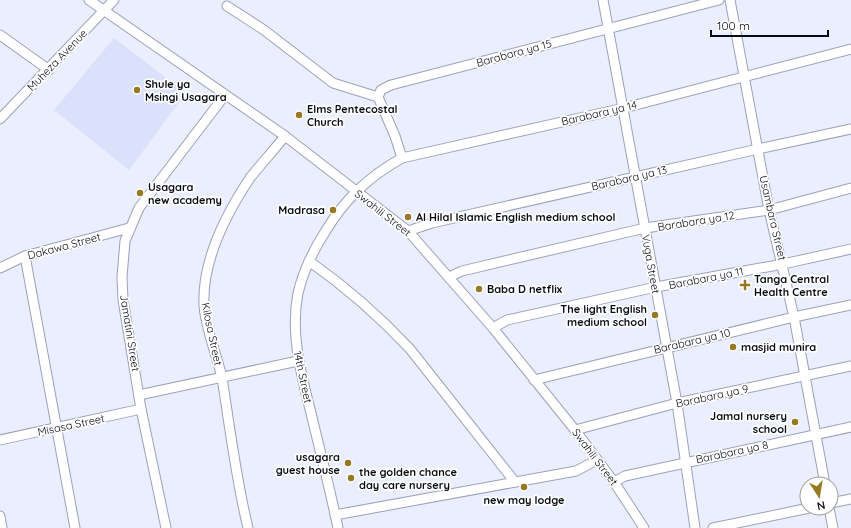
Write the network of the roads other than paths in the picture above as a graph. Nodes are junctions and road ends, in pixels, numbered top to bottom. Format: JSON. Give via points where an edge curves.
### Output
{"nodes":[{"id":1,"x":89,"y":0,"type":"edge"},
{"id":2,"x":114,"y":0,"type":"edge"},
{"id":3,"x":603,"y":0,"type":"edge"},
{"id":4,"x":718,"y":0,"type":"edge"},
{"id":5,"x":730,"y":0,"type":"edge"},
{"id":6,"x":227,"y":6,"type":"dead end"},
{"id":7,"x":104,"y":11,"type":"junction"},
{"id":8,"x":609,"y":28,"type":"junction"},
{"id":9,"x":0,"y":35,"type":"edge"},
{"id":10,"x":851,"y":49,"type":"edge"},
{"id":11,"x":49,"y":70,"type":"junction"},
{"id":12,"x":745,"y":76,"type":"junction"},
{"id":13,"x":225,"y":95,"type":"junction"},
{"id":14,"x":378,"y":97,"type":"junction"},
{"id":15,"x":624,"y":108,"type":"junction"},
{"id":16,"x":0,"y":119,"type":"edge"},
{"id":17,"x":851,"y":129,"type":"edge"},
{"id":18,"x":285,"y":136,"type":"junction"},
{"id":19,"x":758,"y":149,"type":"junction"},
{"id":20,"x":402,"y":158,"type":"junction"},
{"id":21,"x":636,"y":176,"type":"junction"},
{"id":22,"x":851,"y":188,"type":"edge"},
{"id":23,"x":356,"y":192,"type":"junction"},
{"id":24,"x":770,"y":210,"type":"junction"},
{"id":25,"x":129,"y":228,"type":"junction"},
{"id":26,"x":645,"y":228,"type":"junction"},
{"id":27,"x":408,"y":231,"type":"junction"},
{"id":28,"x":851,"y":249,"type":"edge"},
{"id":29,"x":25,"y":256,"type":"junction"},
{"id":30,"x":309,"y":261,"type":"junction"},
{"id":31,"x":783,"y":264,"type":"junction"},
{"id":32,"x":0,"y":268,"type":"edge"},
{"id":33,"x":449,"y":277,"type":"junction"},
{"id":34,"x":656,"y":287,"type":"junction"},
{"id":35,"x":851,"y":305,"type":"edge"},
{"id":36,"x":794,"y":317,"type":"junction"},
{"id":37,"x":493,"y":328,"type":"junction"},
{"id":38,"x":666,"y":347,"type":"junction"},
{"id":39,"x":298,"y":361,"type":"junction"},
{"id":40,"x":851,"y":366,"type":"edge"},
{"id":41,"x":221,"y":377,"type":"junction"},
{"id":42,"x":805,"y":377,"type":"junction"},
{"id":43,"x":534,"y":380,"type":"junction"},
{"id":44,"x":140,"y":395,"type":"junction"},
{"id":45,"x":677,"y":402,"type":"junction"},
{"id":46,"x":141,"y":409,"type":"junction"},
{"id":47,"x":851,"y":427,"type":"edge"},
{"id":48,"x":58,"y":428,"type":"junction"},
{"id":49,"x":575,"y":430,"type":"junction"},
{"id":50,"x":816,"y":434,"type":"junction"},
{"id":51,"x":0,"y":440,"type":"edge"},
{"id":52,"x":598,"y":460,"type":"junction"},
{"id":53,"x":686,"y":462,"type":"junction"},
{"id":54,"x":824,"y":476,"type":"edge"},
{"id":55,"x":515,"y":482,"type":"junction"},
{"id":56,"x":614,"y":482,"type":"junction"},
{"id":57,"x":851,"y":499,"type":"edge"},
{"id":58,"x":839,"y":501,"type":"edge"},
{"id":59,"x":799,"y":510,"type":"edge"},
{"id":60,"x":335,"y":515,"type":"junction"},
{"id":61,"x":0,"y":516,"type":"edge"},
{"id":62,"x":831,"y":516,"type":"edge"},
{"id":63,"x":2,"y":528,"type":"edge"},
{"id":64,"x":75,"y":528,"type":"edge"},
{"id":65,"x":166,"y":528,"type":"edge"},
{"id":66,"x":248,"y":528,"type":"edge"},
{"id":67,"x":338,"y":528,"type":"edge"},
{"id":68,"x":644,"y":528,"type":"edge"},
{"id":69,"x":695,"y":528,"type":"edge"},
{"id":70,"x":713,"y":528,"type":"edge"},
{"id":71,"x":833,"y":528,"type":"edge"}],
"edges":[{"from":1,"to":7,"type":"street","name":"Swahili Street"},
{"from":2,"to":7,"type":"street","name":"Muheza Avenue"},
{"from":3,"to":8,"type":"street","name":"Vuga Street"},
{"from":4,"to":8,"type":"street","name":"Barabara ya 15"},
{"from":5,"to":12,"type":"street","name":"Usambara Street"},
{"from":6,"to":14,"type":"street","via":[[264,30],[334,83]]},
{"from":7,"to":11,"type":"street","name":"Muheza Avenue"},
{"from":7,"to":13,"type":"street","name":"Swahili Street"},
{"from":8,"to":14,"type":"street","name":"Barabara ya 15","via":[[391,85],[381,90]]},
{"from":8,"to":15,"type":"street","name":"Vuga Street"},
{"from":9,"to":11,"type":"street"},
{"from":10,"to":12,"type":"street","name":"Barabara ya 14"},
{"from":11,"to":16,"type":"street","name":"Muheza Avenue"},
{"from":12,"to":15,"type":"street","name":"Barabara ya 14"},
{"from":12,"to":19,"type":"street","name":"Usambara Street"},
{"from":13,"to":18,"type":"street","name":"Swahili Street"},
{"from":13,"to":25,"type":"street","name":"Jamatini Street","via":[[139,208]]},
{"from":14,"to":20,"type":"street"},
{"from":15,"to":20,"type":"street","name":"Barabara ya 14"},
{"from":15,"to":21,"type":"street","name":"Vuga Street"},
{"from":17,"to":19,"type":"street","name":"Barabara ya 13"},
{"from":18,"to":23,"type":"street","name":"Swahili Street"},
{"from":18,"to":41,"type":"street","name":"Kilosa Street","via":[[251,178],[227,218],[211,258],[205,285],[204,306]]},
{"from":19,"to":21,"type":"street","name":"Barabara ya 13"},
{"from":19,"to":24,"type":"street","name":"Usambara Street"},
{"from":20,"to":23,"type":"street","name":"Barabara ya 14","via":[[382,169]]},
{"from":21,"to":26,"type":"street","name":"Vuga Street"},
{"from":21,"to":27,"type":"street","name":"Barabara ya 13","via":[[432,223]]},
{"from":22,"to":24,"type":"street","name":"Barabara ya 12"},
{"from":23,"to":27,"type":"street","name":"Swahili Street"},
{"from":23,"to":30,"type":"street","name":"14th Street","via":[[338,210]]},
{"from":24,"to":26,"type":"street","name":"Barabara ya 12"},
{"from":24,"to":31,"type":"street","name":"Usambara Street"},
{"from":25,"to":29,"type":"street","name":"Dakawa Street"},
{"from":25,"to":44,"type":"street","name":"Jamatini Street","via":[[123,259],[123,300]]},
{"from":26,"to":33,"type":"street","name":"Barabara ya 12","via":[[462,271]]},
{"from":26,"to":34,"type":"street","name":"Vuga Street"},
{"from":27,"to":33,"type":"street","name":"Swahili Street"},
{"from":28,"to":31,"type":"street","name":"Barabara ya 11"},
{"from":29,"to":32,"type":"street","name":"Dakawa Street"},
{"from":29,"to":48,"type":"street"},
{"from":30,"to":39,"type":"street","name":"14th Street","via":[[298,294]]},
{"from":30,"to":55,"type":"street","via":[[337,280],[410,349]]},
{"from":31,"to":34,"type":"street","name":"Barabara ya 11"},
{"from":31,"to":36,"type":"street","name":"Usambara Street"},
{"from":33,"to":37,"type":"street","name":"Swahili Street"},
{"from":34,"to":37,"type":"street","name":"Barabara ya 11","via":[[507,320]]},
{"from":34,"to":38,"type":"street","name":"Vuga Street"},
{"from":35,"to":36,"type":"street","name":"Barabara ya 10"},
{"from":36,"to":38,"type":"street","name":"Barabara ya 10"},
{"from":36,"to":42,"type":"street","name":"Usambara Street"},
{"from":37,"to":43,"type":"street","name":"Swahili Street"},
{"from":38,"to":43,"type":"street","name":"Barabara ya 10"},
{"from":38,"to":45,"type":"street","name":"Vuga Street"},
{"from":39,"to":41,"type":"street"},
{"from":39,"to":60,"type":"street","name":"14th Street"},
{"from":40,"to":42,"type":"street","name":"Barabara ya 9"},
{"from":41,"to":44,"type":"street"},
{"from":41,"to":66,"type":"street","name":"Kilosa Street","via":[[240,497]]},
{"from":42,"to":45,"type":"street","name":"Barabara ya 9"},
{"from":42,"to":50,"type":"street","name":"Usambara Street"},
{"from":43,"to":49,"type":"street","name":"Swahili Street"},
{"from":44,"to":46,"type":"street","name":"Jamatini Street"},
{"from":45,"to":49,"type":"street","name":"Barabara ya 9"},
{"from":45,"to":53,"type":"street","name":"Vuga Street"},
{"from":46,"to":48,"type":"street","name":"Misasa Street"},
{"from":46,"to":65,"type":"street","name":"Jamatini Street"},
{"from":47,"to":50,"type":"street","name":"Barabara ya 8"},
{"from":48,"to":51,"type":"street","name":"Misasa Street"},
{"from":48,"to":64,"type":"street"},
{"from":49,"to":52,"type":"street","name":"Swahili Street"},
{"from":50,"to":53,"type":"street","name":"Barabara ya 8"},
{"from":50,"to":54,"type":"street","name":"Usambara Street"},
{"from":52,"to":55,"type":"street","via":[[576,471]]},
{"from":52,"to":56,"type":"street","name":"Swahili Street"},
{"from":53,"to":56,"type":"street","name":"Barabara ya 8","via":[[625,476]]},
{"from":53,"to":69,"type":"street","name":"Vuga Street"},
{"from":55,"to":60,"type":"street"},
{"from":56,"to":68,"type":"street","name":"Swahili Street"},
{"from":57,"to":58,"type":"street"},
{"from":59,"to":70,"type":"street"},
{"from":60,"to":67,"type":"street","name":"14th Street"},
{"from":61,"to":63,"type":"street"},
{"from":62,"to":71,"type":"street"}]}
